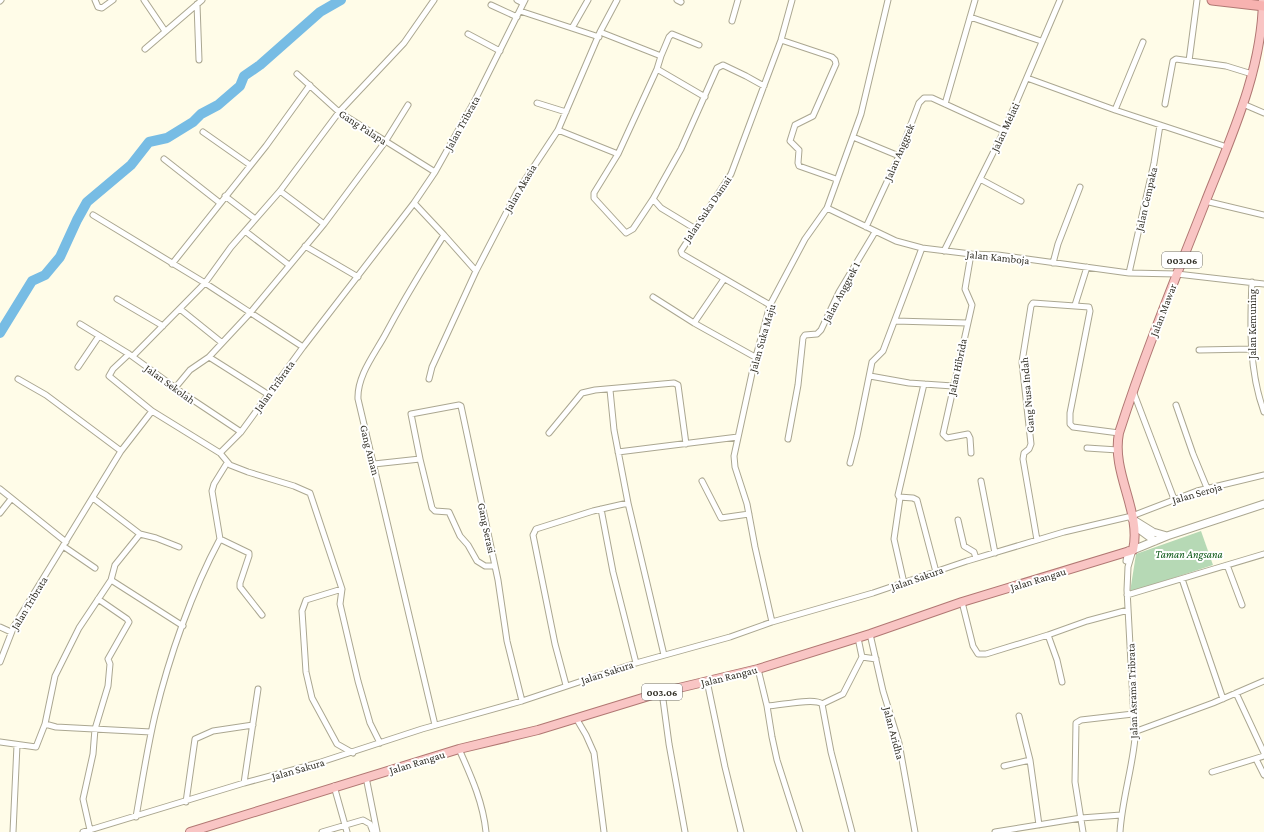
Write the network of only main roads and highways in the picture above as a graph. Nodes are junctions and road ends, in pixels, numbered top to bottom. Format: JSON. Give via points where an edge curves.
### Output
{"nodes":[{"id":1,"x":1212,"y":0,"type":"edge"},
{"id":2,"x":1263,"y":4,"type":"edge"},
{"id":3,"x":1125,"y":554,"type":"joint"},
{"id":4,"x":192,"y":832,"type":"edge"}],
"edges":[{"from":1,"to":2,"type":"highway"},
{"from":2,"to":3,"type":"main road","name":"Jalan Mawar","number":"003.06","via":[[1262,32],[1243,104],[1133,390],[1119,433],[1118,450],[1122,475],[1135,531]]},
{"from":3,"to":4,"type":"main road","name":"Jalan Rangau","number":"003.06","via":[[962,602],[758,669],[662,692],[459,749]]}]}
